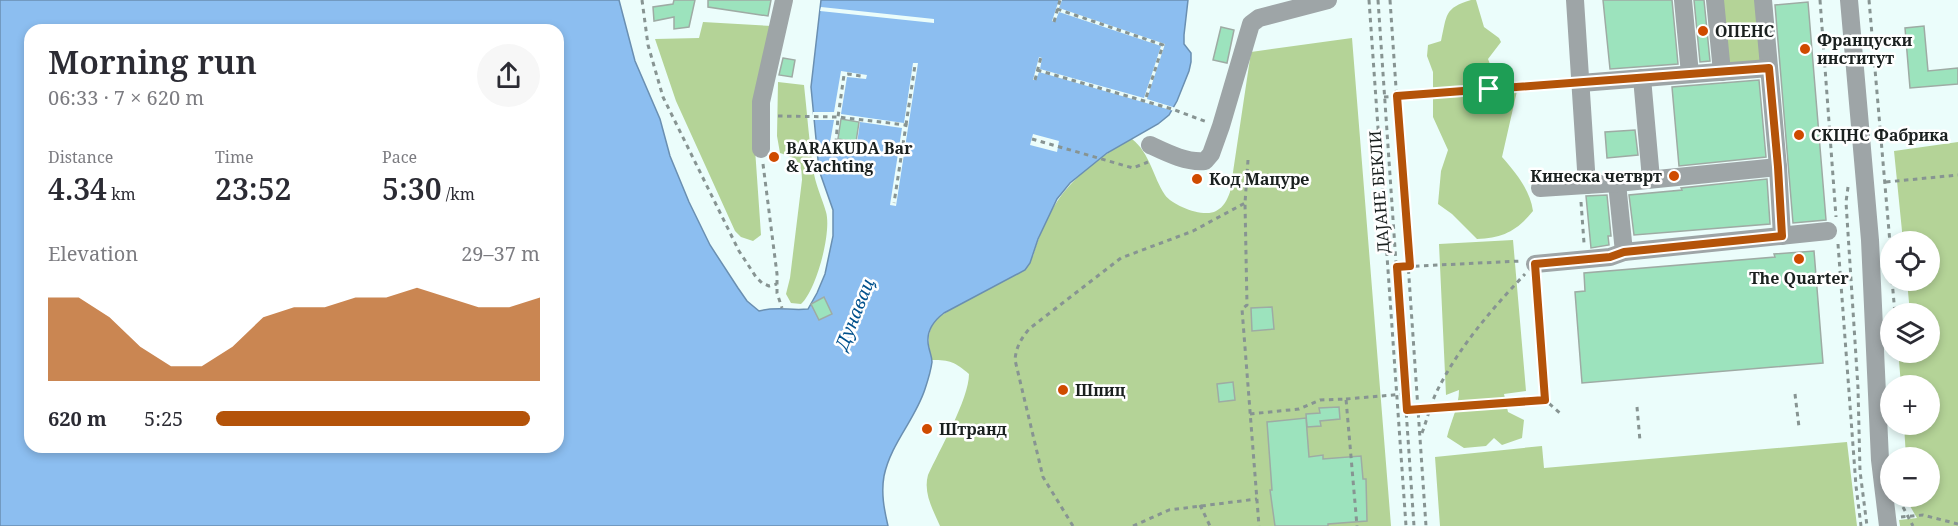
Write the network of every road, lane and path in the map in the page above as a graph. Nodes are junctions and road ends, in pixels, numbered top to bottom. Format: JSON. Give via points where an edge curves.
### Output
{"nodes":[{"id":1,"x":642,"y":0,"type":"edge"},
{"id":2,"x":784,"y":0,"type":"edge"},
{"id":3,"x":1060,"y":0,"type":"edge"},
{"id":4,"x":1328,"y":0,"type":"edge"},
{"id":5,"x":1370,"y":0,"type":"edge"},
{"id":6,"x":1378,"y":0,"type":"edge"},
{"id":7,"x":1390,"y":0,"type":"edge"},
{"id":8,"x":1575,"y":0,"type":"edge"},
{"id":9,"x":1683,"y":0,"type":"edge"},
{"id":10,"x":1715,"y":0,"type":"edge"},
{"id":11,"x":1763,"y":0,"type":"edge"},
{"id":12,"x":1820,"y":0,"type":"edge"},
{"id":13,"x":1849,"y":0,"type":"edge"},
{"id":14,"x":1869,"y":0,"type":"edge"},
{"id":15,"x":1057,"y":9,"type":"junction"},
{"id":16,"x":1054,"y":22,"type":"dead end"},
{"id":17,"x":1041,"y":57,"type":"dead end"},
{"id":18,"x":915,"y":65,"type":"dead end"},
{"id":19,"x":1769,"y":68,"type":"junction"},
{"id":20,"x":1037,"y":70,"type":"junction"},
{"id":21,"x":1722,"y":72,"type":"junction"},
{"id":22,"x":1690,"y":74,"type":"junction"},
{"id":23,"x":861,"y":76,"type":"dead end"},
{"id":24,"x":1642,"y":78,"type":"junction"},
{"id":25,"x":1035,"y":80,"type":"dead end"},
{"id":26,"x":1581,"y":83,"type":"junction"},
{"id":27,"x":1397,"y":96,"type":"junction"},
{"id":28,"x":1384,"y":97,"type":"junction"},
{"id":29,"x":1145,"y":100,"type":"junction"},
{"id":30,"x":761,"y":116,"type":"junction"},
{"id":31,"x":838,"y":117,"type":"junction"},
{"id":32,"x":906,"y":126,"type":"junction"},
{"id":33,"x":1221,"y":126,"type":"junction"},
{"id":34,"x":1032,"y":139,"type":"dead end"},
{"id":35,"x":1150,"y":145,"type":"dead end"},
{"id":36,"x":854,"y":147,"type":"dead end"},
{"id":37,"x":761,"y":149,"type":"joint"},
{"id":38,"x":1248,"y":160,"type":"dead end"},
{"id":39,"x":1778,"y":167,"type":"junction"},
{"id":40,"x":1133,"y":168,"type":"dead end"},
{"id":41,"x":1958,"y":175,"type":"edge"},
{"id":42,"x":1651,"y":179,"type":"junction"},
{"id":43,"x":1850,"y":179,"type":"dead end"},
{"id":44,"x":1886,"y":182,"type":"junction"},
{"id":45,"x":1617,"y":183,"type":"junction"},
{"id":46,"x":1583,"y":185,"type":"junction"},
{"id":47,"x":1540,"y":188,"type":"dead end"},
{"id":48,"x":894,"y":203,"type":"dead end"},
{"id":49,"x":1245,"y":203,"type":"junction"},
{"id":50,"x":1854,"y":215,"type":"dead end"},
{"id":51,"x":1847,"y":216,"type":"junction"},
{"id":52,"x":1889,"y":231,"type":"edge"},
{"id":53,"x":1834,"y":232,"type":"junction"},
{"id":54,"x":1782,"y":236,"type":"junction"},
{"id":55,"x":1624,"y":252,"type":"junction"},
{"id":56,"x":1586,"y":259,"type":"junction"},
{"id":57,"x":1528,"y":263,"type":"junction"},
{"id":58,"x":1410,"y":266,"type":"junction"},
{"id":59,"x":1397,"y":267,"type":"junction"},
{"id":60,"x":777,"y":284,"type":"junction"},
{"id":61,"x":782,"y":308,"type":"dead end"},
{"id":62,"x":1405,"y":394,"type":"junction"},
{"id":63,"x":1795,"y":394,"type":"dead end"},
{"id":64,"x":1397,"y":395,"type":"junction"},
{"id":65,"x":1346,"y":399,"type":"junction"},
{"id":66,"x":1545,"y":400,"type":"junction"},
{"id":67,"x":1637,"y":407,"type":"dead end"},
{"id":68,"x":1430,"y":409,"type":"junction"},
{"id":69,"x":1407,"y":410,"type":"junction"},
{"id":70,"x":1419,"y":410,"type":"junction"},
{"id":71,"x":1250,"y":414,"type":"junction"},
{"id":72,"x":1561,"y":414,"type":"dead end"},
{"id":73,"x":1799,"y":427,"type":"dead end"},
{"id":74,"x":1420,"y":437,"type":"junction"},
{"id":75,"x":1640,"y":441,"type":"dead end"},
{"id":76,"x":1257,"y":499,"type":"junction"},
{"id":77,"x":1200,"y":505,"type":"junction"},
{"id":78,"x":1904,"y":507,"type":"edge"},
{"id":79,"x":1908,"y":516,"type":"junction"},
{"id":80,"x":1958,"y":524,"type":"edge"},
{"id":81,"x":1073,"y":526,"type":"edge"},
{"id":82,"x":1133,"y":526,"type":"edge"},
{"id":83,"x":1210,"y":526,"type":"edge"},
{"id":84,"x":1259,"y":526,"type":"edge"},
{"id":85,"x":1357,"y":526,"type":"edge"},
{"id":86,"x":1406,"y":526,"type":"edge"},
{"id":87,"x":1414,"y":526,"type":"edge"},
{"id":88,"x":1426,"y":526,"type":"edge"},
{"id":89,"x":1861,"y":526,"type":"edge"},
{"id":90,"x":1867,"y":526,"type":"edge"},
{"id":91,"x":1888,"y":526,"type":"edge"},
{"id":92,"x":1913,"y":526,"type":"edge"}],
"edges":[{"from":1,"to":60,"type":"path","via":[[648,45],[663,97],[739,251],[762,283]]},
{"from":2,"to":30,"type":"street"},
{"from":3,"to":15,"type":"path"},
{"from":4,"to":33,"type":"street","via":[[1259,18],[1251,24]]},
{"from":5,"to":64,"type":"path"},
{"from":6,"to":28,"type":"path","name":"ДАЈАНЕ БЕКЛИ"},
{"from":7,"to":27,"type":"path"},
{"from":8,"to":26,"type":"street"},
{"from":9,"to":22,"type":"street"},
{"from":10,"to":21,"type":"street"},
{"from":11,"to":19,"type":"street"},
{"from":12,"to":53,"type":"path"},
{"from":13,"to":91,"type":"street","via":[[1869,240],[1880,460]]},
{"from":14,"to":44,"type":"path"},
{"from":15,"to":16,"type":"path"},
{"from":15,"to":29,"type":"path","via":[[1163,45]]},
{"from":17,"to":20,"type":"path"},
{"from":18,"to":32,"type":"path"},
{"from":19,"to":21,"type":"street"},
{"from":19,"to":39,"type":"street"},
{"from":20,"to":25,"type":"path"},
{"from":20,"to":29,"type":"path"},
{"from":21,"to":22,"type":"street"},
{"from":22,"to":24,"type":"street"},
{"from":23,"to":31,"type":"path","via":[[844,75]]},
{"from":24,"to":26,"type":"street"},
{"from":24,"to":42,"type":"street"},
{"from":26,"to":27,"type":"path"},
{"from":26,"to":46,"type":"street"},
{"from":27,"to":28,"type":"path"},
{"from":27,"to":58,"type":"path"},
{"from":28,"to":59,"type":"path","name":"ДАЈАНЕ БЕКЛИ"},
{"from":29,"to":33,"type":"path"},
{"from":30,"to":31,"type":"path"},
{"from":30,"to":37,"type":"street"},
{"from":31,"to":32,"type":"path"},
{"from":31,"to":36,"type":"path","via":[[836,142]]},
{"from":32,"to":48,"type":"path"},
{"from":33,"to":35,"type":"street","via":[[1205,161],[1170,154]]},
{"from":34,"to":40,"type":"path"},
{"from":37,"to":60,"type":"path"},
{"from":38,"to":49,"type":"path"},
{"from":39,"to":42,"type":"street"},
{"from":39,"to":54,"type":"street"},
{"from":41,"to":44,"type":"path"},
{"from":42,"to":45,"type":"street"},
{"from":43,"to":51,"type":"path"},
{"from":44,"to":52,"type":"path"},
{"from":45,"to":46,"type":"street"},
{"from":45,"to":55,"type":"street"},
{"from":46,"to":47,"type":"street"},
{"from":46,"to":56,"type":"path"},
{"from":49,"to":71,"type":"path","via":[[1247,305],[1242,309]]},
{"from":49,"to":81,"type":"path","via":[[1193,231],[1121,258],[1021,339],[1015,360],[1043,477]]},
{"from":50,"to":51,"type":"path"},
{"from":51,"to":90,"type":"path","via":[[1860,471]]},
{"from":53,"to":54,"type":"street"},
{"from":53,"to":89,"type":"path"},
{"from":54,"to":55,"type":"street"},
{"from":55,"to":56,"type":"street"},
{"from":56,"to":57,"type":"street"},
{"from":57,"to":58,"type":"path"},
{"from":57,"to":66,"type":"path"},
{"from":57,"to":68,"type":"path","via":[[1456,356]]},
{"from":58,"to":59,"type":"path"},
{"from":58,"to":70,"type":"path"},
{"from":59,"to":62,"type":"path","name":"ДАЈАНЕ БЕКЛИ"},
{"from":60,"to":61,"type":"path"},
{"from":62,"to":64,"type":"path"},
{"from":62,"to":69,"type":"path","name":"ДАЈАНЕ БЕКЛИ"},
{"from":63,"to":73,"type":"path"},
{"from":64,"to":65,"type":"path"},
{"from":64,"to":86,"type":"path"},
{"from":65,"to":71,"type":"path","via":[[1320,400],[1299,409]]},
{"from":65,"to":85,"type":"path"},
{"from":66,"to":68,"type":"path"},
{"from":66,"to":72,"type":"path"},
{"from":67,"to":75,"type":"path"},
{"from":68,"to":70,"type":"path"},
{"from":68,"to":74,"type":"path"},
{"from":69,"to":70,"type":"path"},
{"from":69,"to":87,"type":"path","name":"ДАЈАНЕ БЕКЛИ"},
{"from":70,"to":74,"type":"path"},
{"from":71,"to":76,"type":"path"},
{"from":74,"to":88,"type":"path"},
{"from":76,"to":77,"type":"path"},
{"from":76,"to":84,"type":"path"},
{"from":77,"to":82,"type":"path","via":[[1169,510]]},
{"from":77,"to":83,"type":"path"},
{"from":78,"to":79,"type":"path"},
{"from":79,"to":80,"type":"path","via":[[1923,515]]},
{"from":79,"to":92,"type":"path"}]}
